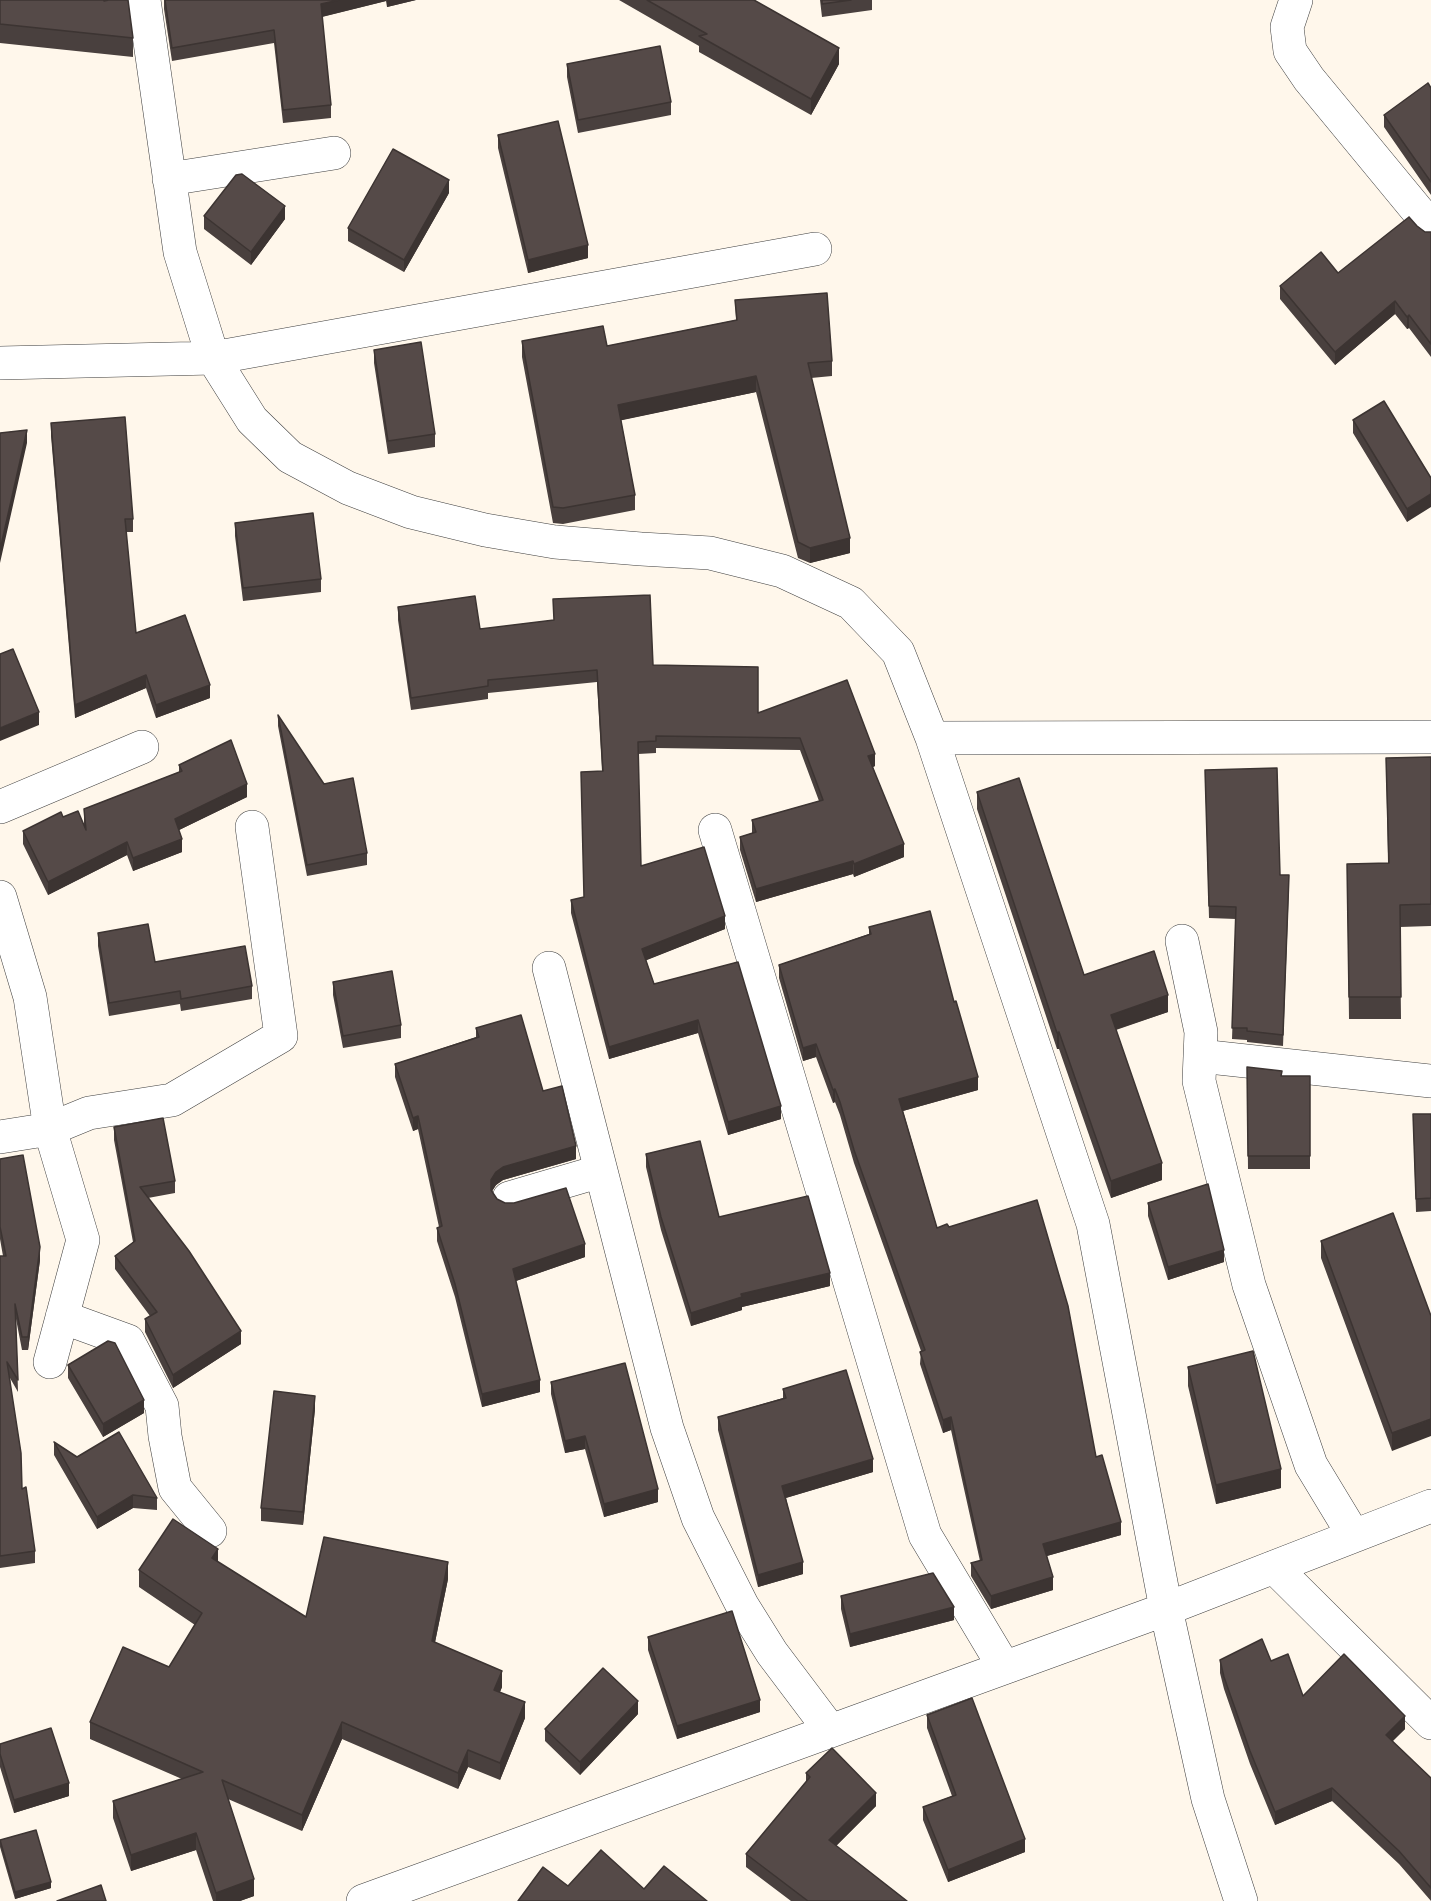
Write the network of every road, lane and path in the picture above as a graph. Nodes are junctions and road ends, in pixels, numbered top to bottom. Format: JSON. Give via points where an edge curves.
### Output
{"nodes":[{"id":1,"x":144,"y":0,"type":"edge"},
{"id":2,"x":1296,"y":0,"type":"edge"},
{"id":3,"x":334,"y":153,"type":"dead end"},
{"id":4,"x":169,"y":179,"type":"junction"},
{"id":5,"x":1431,"y":227,"type":"edge"},
{"id":6,"x":815,"y":249,"type":"dead end"},
{"id":7,"x":213,"y":358,"type":"junction"},
{"id":8,"x":0,"y":363,"type":"edge"},
{"id":9,"x":1431,"y":737,"type":"edge"},
{"id":10,"x":932,"y":738,"type":"junction"},
{"id":11,"x":142,"y":747,"type":"dead end"},
{"id":12,"x":0,"y":807,"type":"edge"},
{"id":13,"x":252,"y":827,"type":"dead end"},
{"id":14,"x":715,"y":830,"type":"dead end"},
{"id":15,"x":0,"y":897,"type":"edge"},
{"id":16,"x":1182,"y":941,"type":"dead end"},
{"id":17,"x":549,"y":968,"type":"dead end"},
{"id":18,"x":1200,"y":1056,"type":"junction"},
{"id":19,"x":1431,"y":1081,"type":"edge"},
{"id":20,"x":50,"y":1129,"type":"junction"},
{"id":21,"x":0,"y":1137,"type":"edge"},
{"id":22,"x":601,"y":1171,"type":"junction"},
{"id":23,"x":510,"y":1198,"type":"dead end"},
{"id":24,"x":62,"y":1317,"type":"junction"},
{"id":25,"x":50,"y":1362,"type":"dead end"},
{"id":26,"x":1431,"y":1506,"type":"edge"},
{"id":27,"x":210,"y":1531,"type":"dead end"},
{"id":28,"x":1354,"y":1536,"type":"junction"},
{"id":29,"x":1274,"y":1567,"type":"junction"},
{"id":30,"x":1166,"y":1609,"type":"junction"},
{"id":31,"x":1004,"y":1667,"type":"junction"},
{"id":32,"x":1431,"y":1723,"type":"edge"},
{"id":33,"x":830,"y":1730,"type":"junction"},
{"id":34,"x":363,"y":1901,"type":"edge"},
{"id":35,"x":1240,"y":1901,"type":"edge"}],
"edges":[{"from":1,"to":4,"type":"street"},
{"from":2,"to":5,"type":"street","via":[[1287,27],[1290,51]]},
{"from":3,"to":4,"type":"street"},
{"from":4,"to":7,"type":"street","via":[[180,252]]},
{"from":6,"to":7,"type":"street"},
{"from":7,"to":8,"type":"street"},
{"from":7,"to":10,"type":"street","via":[[252,420],[290,457],[348,488],[400,508],[485,530],[555,542],[711,553],[782,571],[851,603],[898,652]]},
{"from":9,"to":10,"type":"street"},
{"from":10,"to":30,"type":"street","via":[[1093,1224]]},
{"from":11,"to":12,"type":"street"},
{"from":13,"to":20,"type":"street","via":[[281,1036],[172,1100],[89,1113]]},
{"from":14,"to":31,"type":"street","via":[[925,1535]]},
{"from":15,"to":20,"type":"street","via":[[30,997]]},
{"from":16,"to":18,"type":"street","via":[[1202,1032]]},
{"from":17,"to":22,"type":"street"},
{"from":18,"to":19,"type":"street"},
{"from":18,"to":28,"type":"street","via":[[1199,1081],[1250,1285],[1311,1465]]},
{"from":20,"to":21,"type":"street"},
{"from":20,"to":24,"type":"street","via":[[83,1240]]},
{"from":22,"to":23,"type":"street"},
{"from":22,"to":33,"type":"street","via":[[667,1428],[698,1518],[760,1634]]},
{"from":24,"to":25,"type":"street"},
{"from":24,"to":27,"type":"street","via":[[128,1341],[162,1406],[175,1488]]},
{"from":26,"to":28,"type":"street"},
{"from":28,"to":29,"type":"street"},
{"from":29,"to":30,"type":"street"},
{"from":29,"to":32,"type":"street"},
{"from":30,"to":31,"type":"street"},
{"from":30,"to":35,"type":"street","via":[[1208,1799]]},
{"from":31,"to":33,"type":"street"},
{"from":33,"to":34,"type":"street"}]}
